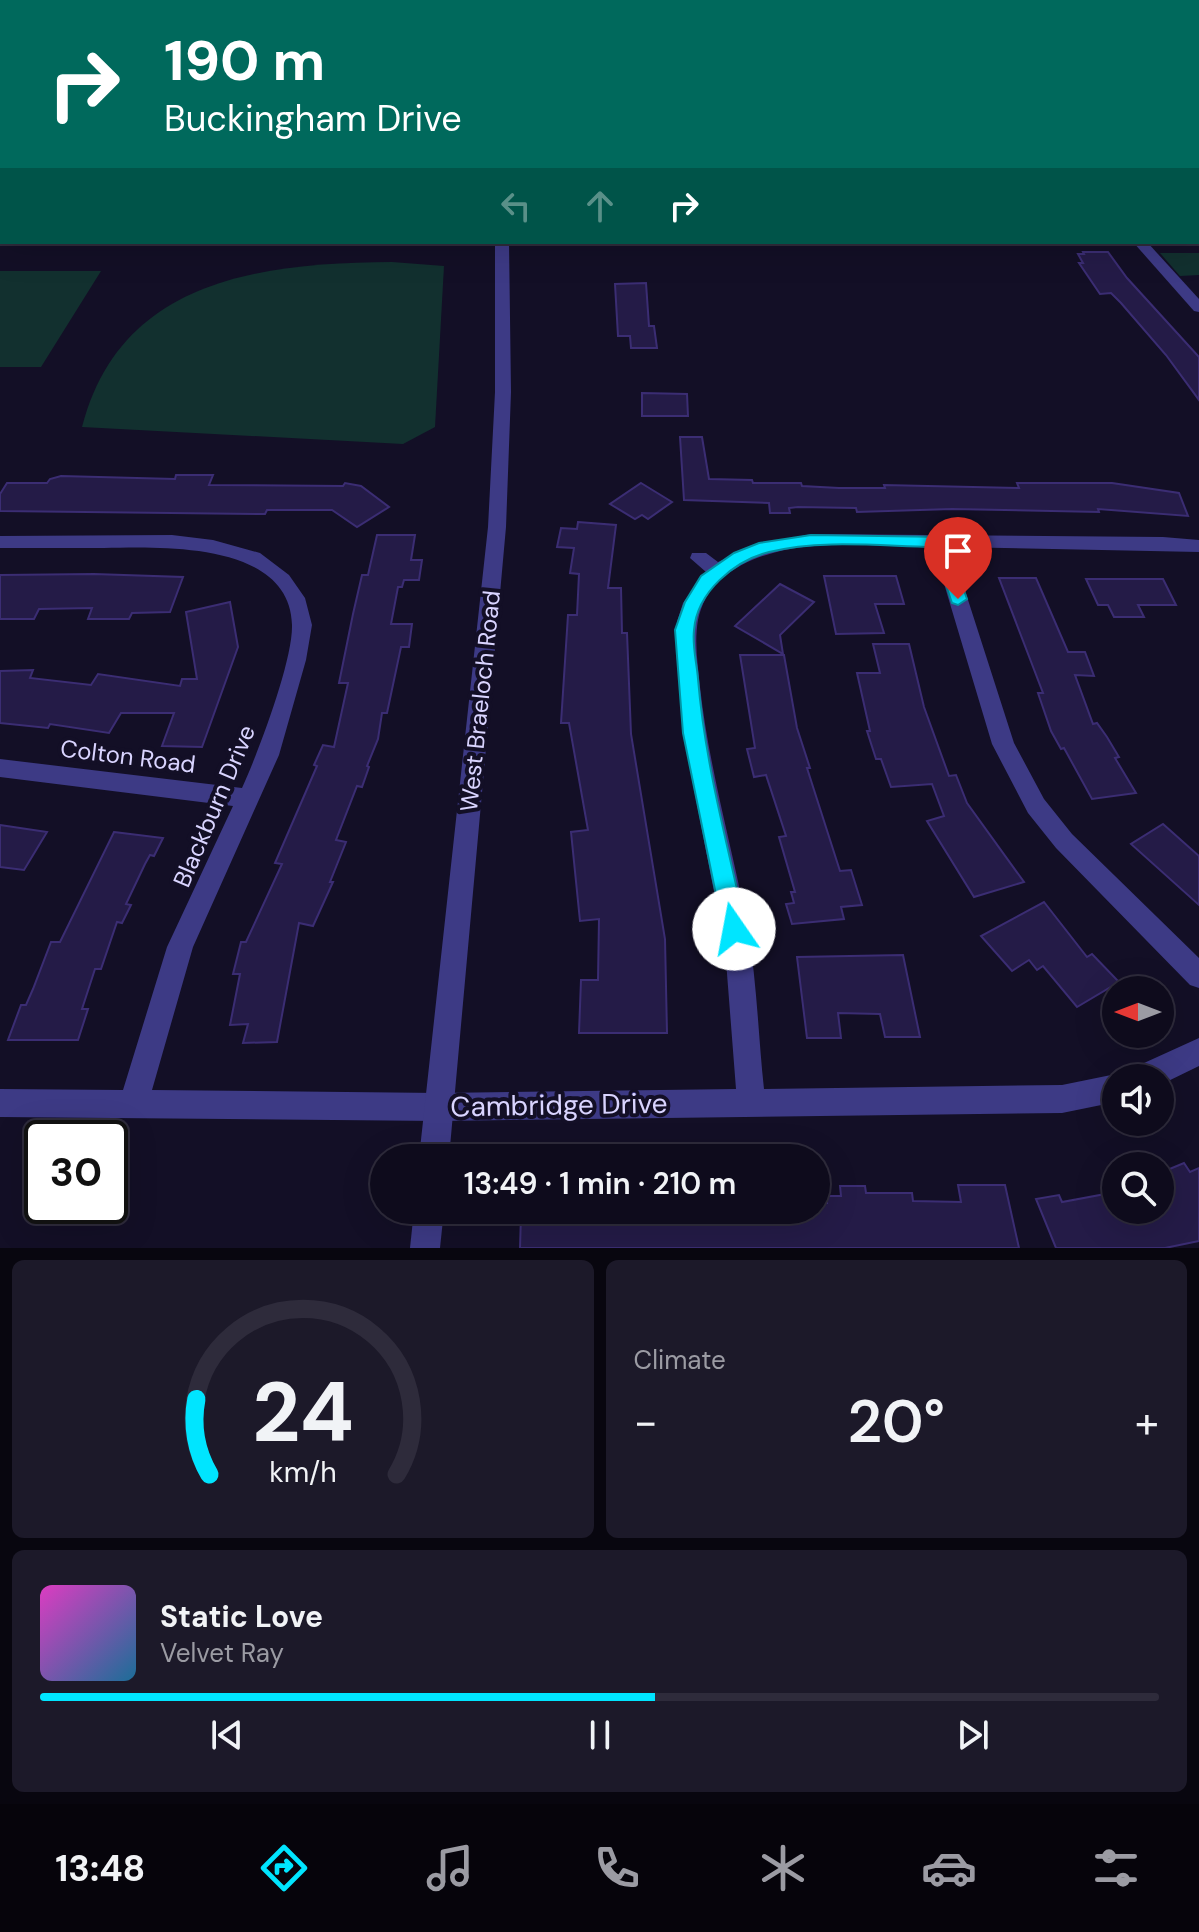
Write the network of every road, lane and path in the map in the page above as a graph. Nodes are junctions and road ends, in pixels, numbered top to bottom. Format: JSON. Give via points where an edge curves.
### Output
{"nodes":[{"id":1,"x":502,"y":244,"type":"edge"},
{"id":2,"x":1142,"y":244,"type":"edge"},
{"id":3,"x":1199,"y":308,"type":"edge"},
{"id":4,"x":940,"y":541,"type":"junction"},
{"id":5,"x":0,"y":542,"type":"edge"},
{"id":6,"x":1199,"y":546,"type":"edge"},
{"id":7,"x":699,"y":558,"type":"dead end"},
{"id":8,"x":719,"y":572,"type":"junction"},
{"id":9,"x":0,"y":768,"type":"edge"},
{"id":10,"x":249,"y":798,"type":"junction"},
{"id":11,"x":1199,"y":976,"type":"edge"},
{"id":12,"x":1199,"y":1052,"type":"edge"},
{"id":13,"x":1173,"y":1064,"type":"edge"},
{"id":14,"x":1102,"y":1091,"type":"edge"},
{"id":15,"x":134,"y":1102,"type":"junction"},
{"id":16,"x":751,"y":1102,"type":"junction"},
{"id":17,"x":0,"y":1103,"type":"edge"},
{"id":18,"x":439,"y":1107,"type":"junction"},
{"id":19,"x":435,"y":1144,"type":"edge"},
{"id":20,"x":428,"y":1224,"type":"edge"},
{"id":21,"x":425,"y":1248,"type":"edge"}],
"edges":[{"from":1,"to":18,"type":"street","name":"West Braeloch Road","via":[[497,527]]},
{"from":2,"to":3,"type":"street"},
{"from":4,"to":6,"type":"street"},
{"from":4,"to":8,"type":"street","via":[[811,540],[765,547]]},
{"from":4,"to":11,"type":"street","via":[[1003,744],[1036,806],[1064,841]]},
{"from":5,"to":10,"type":"street","name":"Blackburn Drive","via":[[172,541],[213,546],[253,558],[282,580],[295,598],[302,625],[268,755]]},
{"from":7,"to":8,"type":"street"},
{"from":8,"to":16,"type":"street","via":[[707,580],[694,602],[685,630],[693,733],[734,929]]},
{"from":9,"to":10,"type":"street","name":"Colton Road"},
{"from":10,"to":15,"type":"street","name":"Blackburn Drive","via":[[180,947]]},
{"from":12,"to":13,"type":"street"},
{"from":14,"to":16,"type":"street","name":"Cambridge Drive","via":[[1062,1099]]},
{"from":15,"to":17,"type":"street","name":"Cambridge Drive"},
{"from":15,"to":18,"type":"street","name":"Cambridge Drive"},
{"from":16,"to":18,"type":"street","name":"Cambridge Drive"},
{"from":18,"to":19,"type":"street","name":"West Braeloch Road"},
{"from":20,"to":21,"type":"street"}]}
